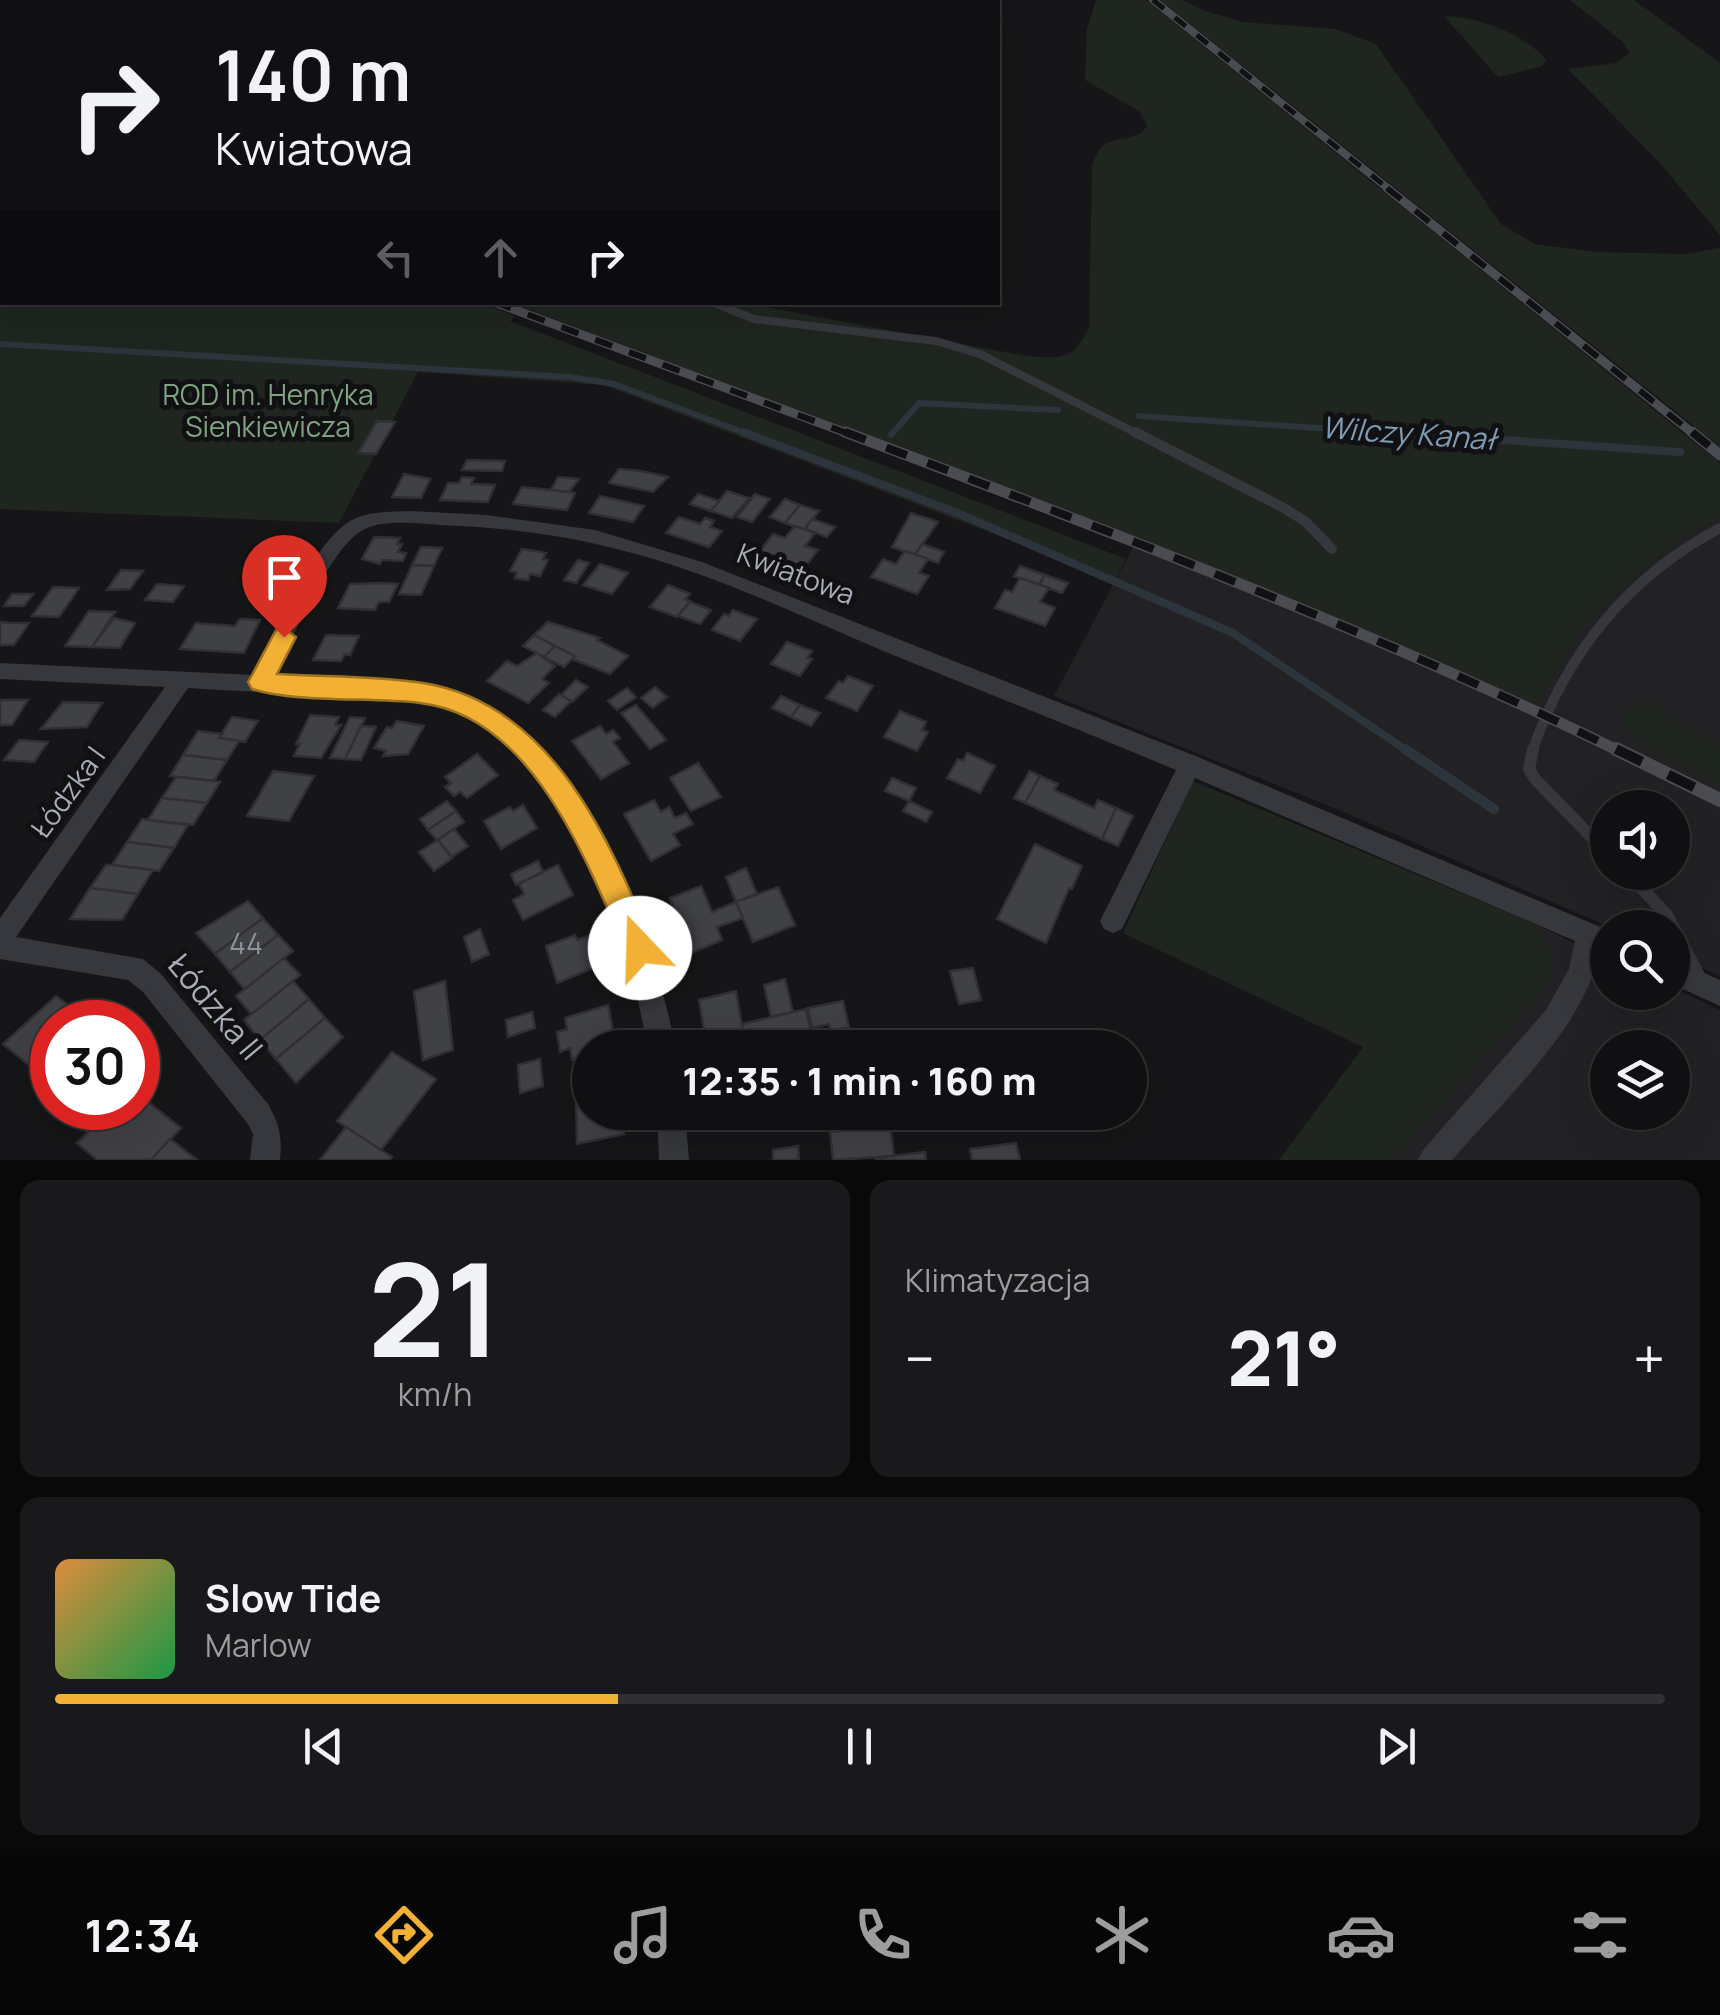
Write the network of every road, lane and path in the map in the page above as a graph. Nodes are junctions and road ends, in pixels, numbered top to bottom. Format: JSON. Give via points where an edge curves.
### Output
{"nodes":[{"id":1,"x":720,"y":305,"type":"edge"},
{"id":2,"x":1720,"y":528,"type":"edge"},
{"id":3,"x":1332,"y":549,"type":"dead end"},
{"id":4,"x":0,"y":671,"type":"edge"},
{"id":5,"x":182,"y":678,"type":"junction"},
{"id":6,"x":260,"y":682,"type":"junction"},
{"id":7,"x":1190,"y":764,"type":"junction"},
{"id":8,"x":1590,"y":836,"type":"edge"},
{"id":9,"x":1644,"y":890,"type":"edge"},
{"id":10,"x":1113,"y":921,"type":"dead end"},
{"id":11,"x":1590,"y":936,"type":"edge"},
{"id":12,"x":0,"y":938,"type":"edge"},
{"id":13,"x":0,"y":947,"type":"edge"},
{"id":14,"x":1590,"y":956,"type":"edge"},
{"id":15,"x":1712,"y":989,"type":"edge"},
{"id":16,"x":658,"y":1030,"type":"edge"},
{"id":17,"x":672,"y":1130,"type":"edge"},
{"id":18,"x":266,"y":1160,"type":"edge"},
{"id":19,"x":674,"y":1160,"type":"edge"},
{"id":20,"x":1433,"y":1160,"type":"edge"}],
"edges":[{"from":1,"to":3,"type":"lane","via":[[754,318],[936,341],[980,354],[1282,507]]},
{"from":2,"to":8,"type":"lane","via":[[1678,551],[1595,627],[1550,703],[1529,769]]},
{"from":4,"to":5,"type":"street"},
{"from":5,"to":6,"type":"street"},
{"from":5,"to":12,"type":"street","name":"Łódzka I"},
{"from":6,"to":7,"type":"street","name":"Kwiatowa","via":[[348,528],[386,518],[510,524],[588,535],[663,556]]},
{"from":6,"to":16,"type":"street","via":[[425,693],[475,710],[519,741],[570,804],[610,876],[640,948]]},
{"from":7,"to":10,"type":"street"},
{"from":7,"to":11,"type":"street","name":"Kwiatowa"},
{"from":9,"to":15,"type":"lane","via":[[1668,915]]},
{"from":13,"to":18,"type":"street","name":"Łódzka II","via":[[108,960],[144,975],[258,1114],[268,1132]]},
{"from":14,"to":20,"type":"street","via":[[1556,1019]]},
{"from":17,"to":19,"type":"street"}]}
